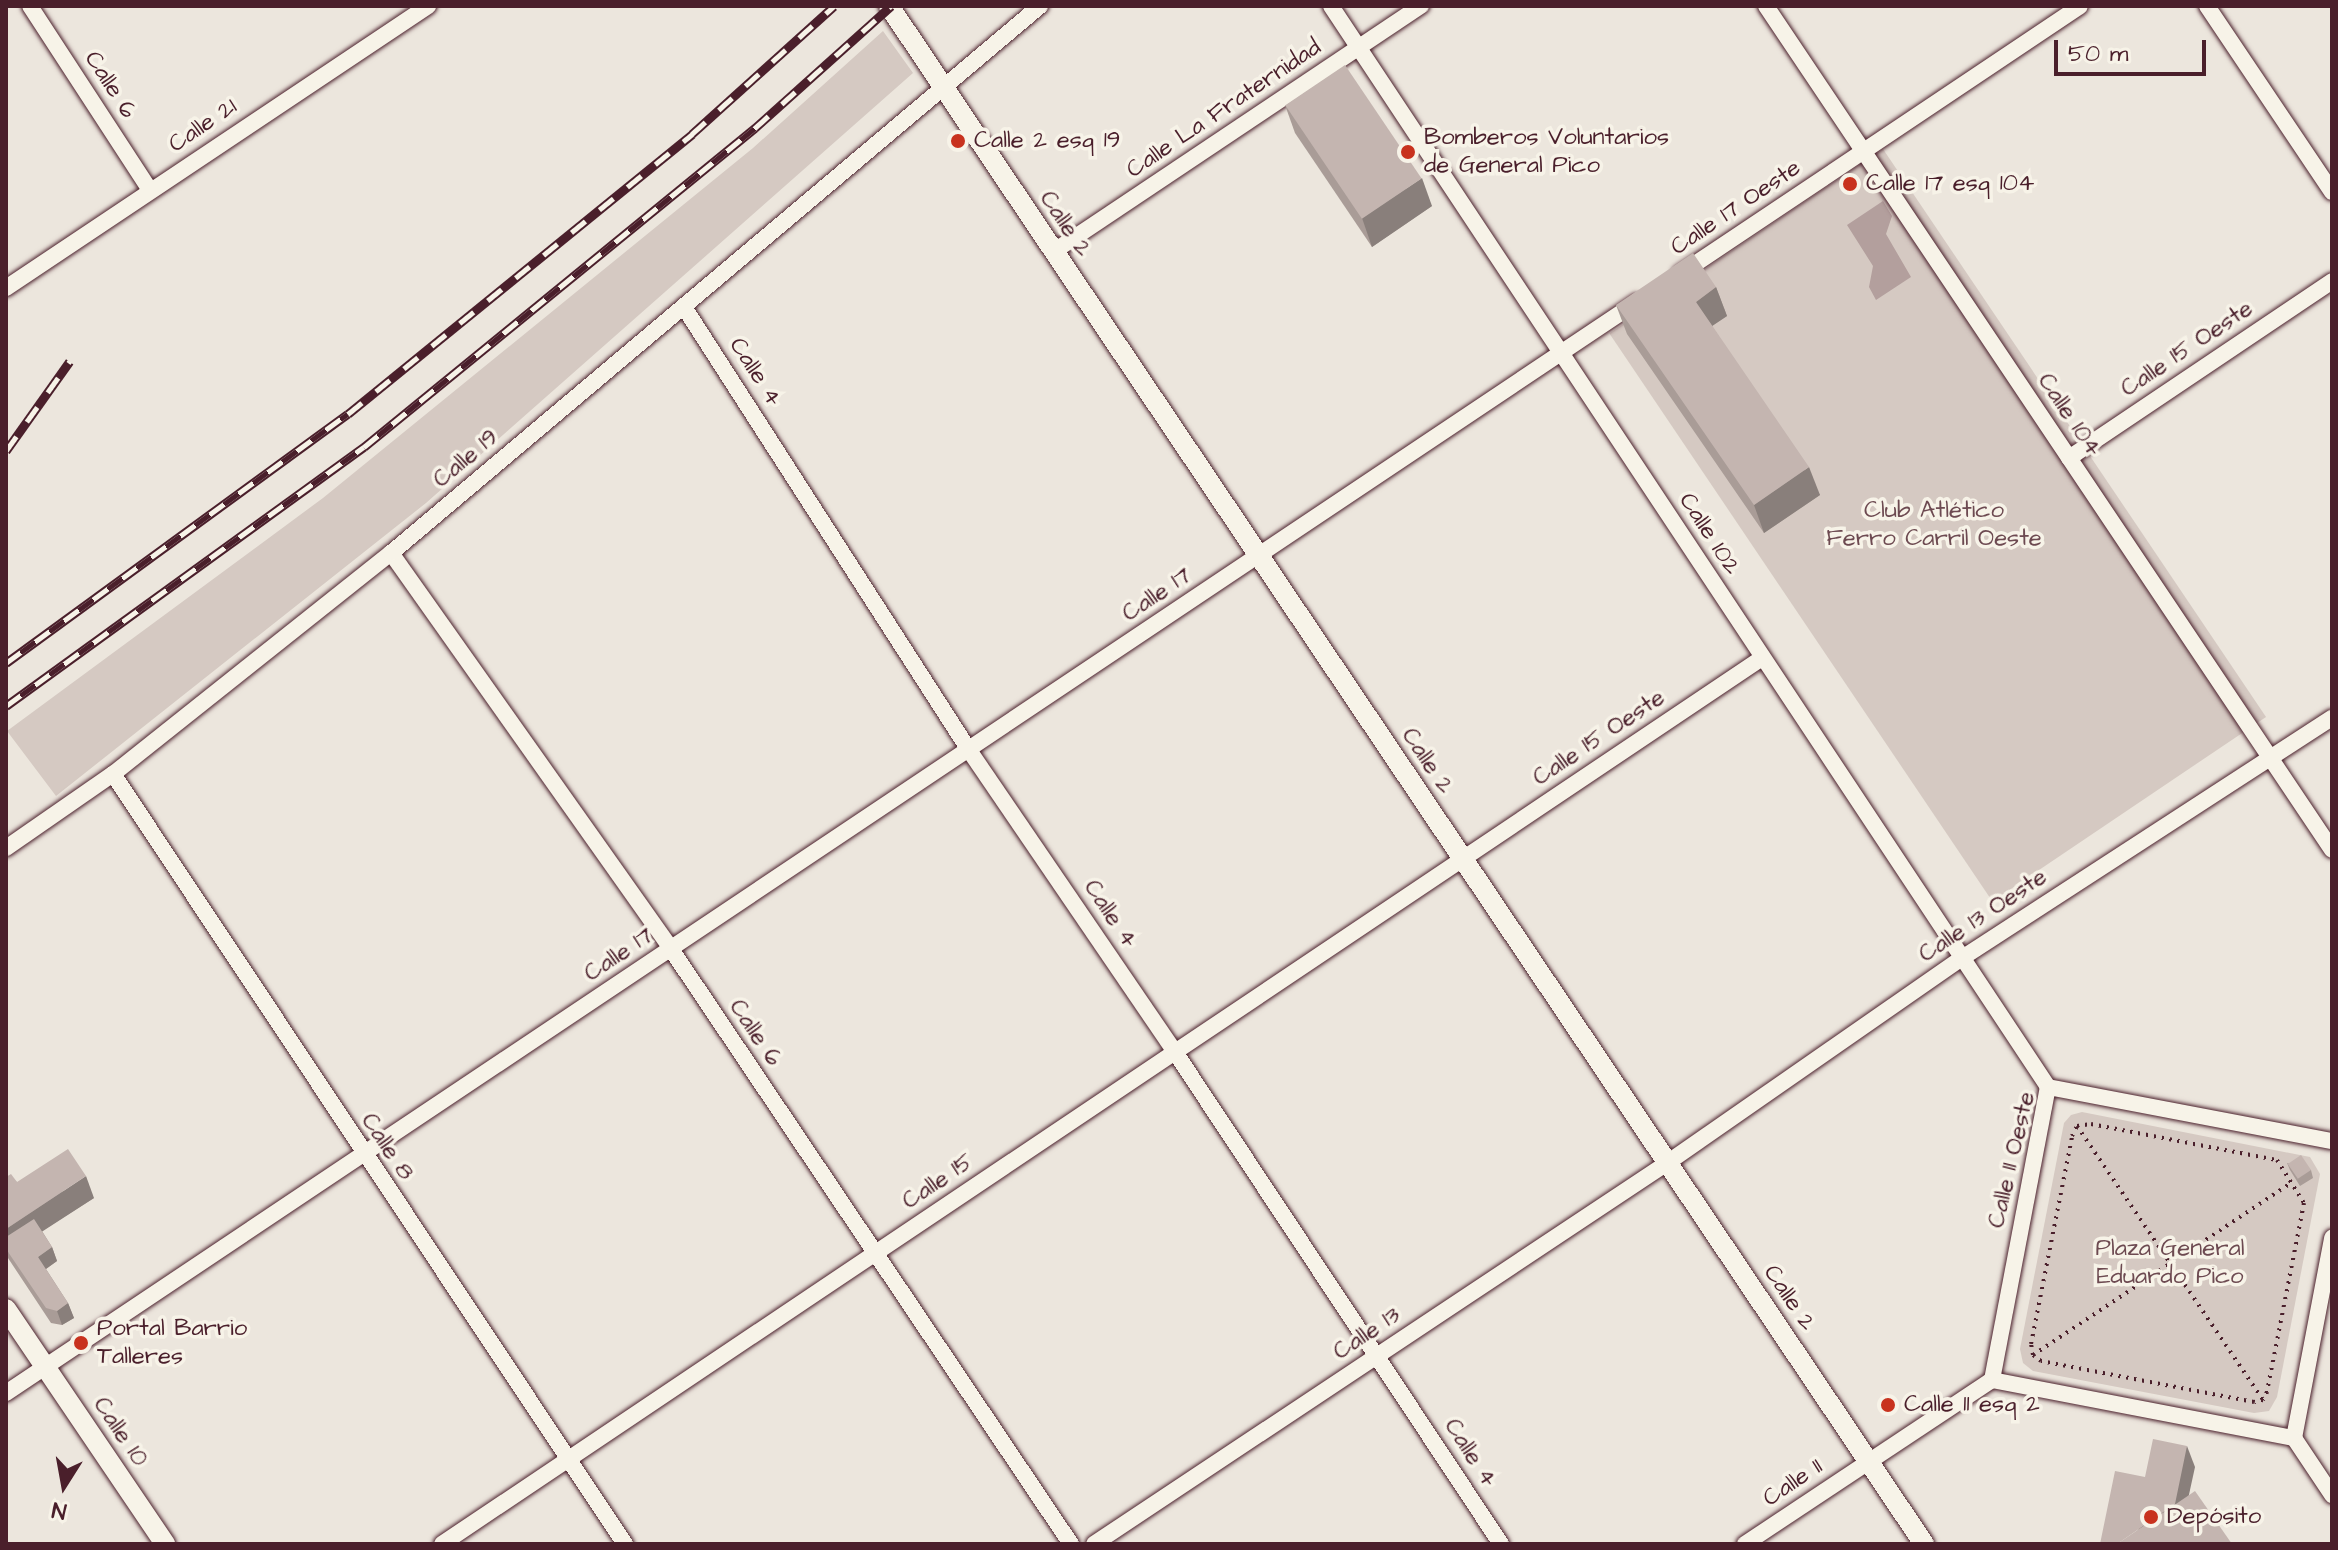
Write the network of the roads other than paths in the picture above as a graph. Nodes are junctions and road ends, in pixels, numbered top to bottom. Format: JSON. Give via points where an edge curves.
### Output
{"nodes":[{"id":1,"x":30,"y":6,"type":"edge"},
{"id":2,"x":428,"y":6,"type":"edge"},
{"id":3,"x":889,"y":6,"type":"edge"},
{"id":4,"x":1040,"y":6,"type":"edge"},
{"id":5,"x":1331,"y":6,"type":"edge"},
{"id":6,"x":1421,"y":6,"type":"edge"},
{"id":7,"x":1766,"y":6,"type":"edge"},
{"id":8,"x":2080,"y":6,"type":"edge"},
{"id":9,"x":2207,"y":6,"type":"edge"},
{"id":10,"x":1358,"y":48,"type":"junction"},
{"id":11,"x":943,"y":89,"type":"junction"},
{"id":12,"x":1863,"y":151,"type":"junction"},
{"id":13,"x":150,"y":190,"type":"junction"},
{"id":14,"x":2332,"y":192,"type":"edge"},
{"id":15,"x":1053,"y":252,"type":"junction"},
{"id":16,"x":2332,"y":281,"type":"edge"},
{"id":17,"x":6,"y":288,"type":"edge"},
{"id":18,"x":684,"y":307,"type":"junction"},
{"id":19,"x":1561,"y":353,"type":"junction"},
{"id":20,"x":2069,"y":458,"type":"junction"},
{"id":21,"x":391,"y":553,"type":"junction"},
{"id":22,"x":1258,"y":556,"type":"junction"},
{"id":23,"x":1762,"y":658,"type":"junction"},
{"id":24,"x":2332,"y":718,"type":"edge"},
{"id":25,"x":969,"y":750,"type":"junction"},
{"id":26,"x":2270,"y":757,"type":"junction"},
{"id":27,"x":113,"y":774,"type":"junction"},
{"id":28,"x":6,"y":848,"type":"edge"},
{"id":29,"x":2332,"y":850,"type":"edge"},
{"id":30,"x":1462,"y":859,"type":"junction"},
{"id":31,"x":671,"y":949,"type":"junction"},
{"id":32,"x":1962,"y":958,"type":"junction"},
{"id":33,"x":1175,"y":1052,"type":"junction"},
{"id":34,"x":2048,"y":1087,"type":"junction"},
{"id":35,"x":2332,"y":1141,"type":"edge"},
{"id":36,"x":363,"y":1154,"type":"junction"},
{"id":37,"x":1667,"y":1163,"type":"junction"},
{"id":38,"x":2332,"y":1238,"type":"edge"},
{"id":39,"x":873,"y":1254,"type":"junction"},
{"id":40,"x":6,"y":1309,"type":"edge"},
{"id":41,"x":1378,"y":1355,"type":"junction"},
{"id":42,"x":45,"y":1367,"type":"junction"},
{"id":43,"x":1992,"y":1380,"type":"junction"},
{"id":44,"x":6,"y":1393,"type":"edge"},
{"id":45,"x":2294,"y":1438,"type":"junction"},
{"id":46,"x":567,"y":1460,"type":"junction"},
{"id":47,"x":1868,"y":1462,"type":"junction"},
{"id":48,"x":2332,"y":1495,"type":"edge"},
{"id":49,"x":165,"y":1544,"type":"edge"},
{"id":50,"x":442,"y":1544,"type":"edge"},
{"id":51,"x":625,"y":1544,"type":"edge"},
{"id":52,"x":1071,"y":1544,"type":"edge"},
{"id":53,"x":1094,"y":1544,"type":"edge"},
{"id":54,"x":1501,"y":1544,"type":"edge"},
{"id":55,"x":1745,"y":1544,"type":"edge"},
{"id":56,"x":1924,"y":1544,"type":"edge"}],
"edges":[{"from":1,"to":13,"type":"street","name":"Calle 6"},
{"from":2,"to":13,"type":"street","name":"Calle 21"},
{"from":3,"to":11,"type":"street","name":"Calle 2"},
{"from":4,"to":11,"type":"street","name":"Calle 19"},
{"from":5,"to":10,"type":"street","name":"Calle 102"},
{"from":6,"to":10,"type":"street","name":"Calle La Fraternidad"},
{"from":7,"to":12,"type":"street","name":"Calle 104"},
{"from":8,"to":12,"type":"street","name":"Calle 17 Oeste"},
{"from":9,"to":14,"type":"street"},
{"from":10,"to":15,"type":"street","name":"Calle La Fraternidad"},
{"from":10,"to":19,"type":"street","name":"Calle 102"},
{"from":11,"to":15,"type":"street","name":"Calle 2"},
{"from":11,"to":18,"type":"street","name":"Calle 19"},
{"from":12,"to":19,"type":"street","name":"Calle 17 Oeste"},
{"from":12,"to":20,"type":"street","name":"Calle 104"},
{"from":13,"to":17,"type":"street","name":"Calle 21"},
{"from":15,"to":22,"type":"street","name":"Calle 2"},
{"from":16,"to":20,"type":"street","name":"Calle 15 Oeste"},
{"from":18,"to":21,"type":"street","name":"Calle 19"},
{"from":18,"to":25,"type":"street","name":"Calle 4"},
{"from":19,"to":22,"type":"street","name":"Calle 17 Oeste"},
{"from":19,"to":23,"type":"street","name":"Calle 102"},
{"from":20,"to":26,"type":"street","name":"Calle 104"},
{"from":21,"to":27,"type":"street","name":"Calle 19"},
{"from":21,"to":31,"type":"street","name":"Calle 6"},
{"from":22,"to":25,"type":"street","name":"Calle 17"},
{"from":22,"to":30,"type":"street","name":"Calle 2"},
{"from":23,"to":30,"type":"street","name":"Calle 15 Oeste"},
{"from":23,"to":32,"type":"street","name":"Calle 102"},
{"from":24,"to":26,"type":"street","name":"Calle 13 Oeste"},
{"from":25,"to":31,"type":"street","name":"Calle 17"},
{"from":25,"to":33,"type":"street","name":"Calle 4"},
{"from":26,"to":29,"type":"street","name":"Calle 104"},
{"from":26,"to":32,"type":"street","name":"Calle 13 Oeste"},
{"from":27,"to":28,"type":"street","name":"Calle 19"},
{"from":27,"to":36,"type":"street","name":"Calle 8"},
{"from":30,"to":33,"type":"street","name":"Calle 15"},
{"from":30,"to":37,"type":"street","name":"Calle 2"},
{"from":31,"to":36,"type":"street","name":"Calle 17"},
{"from":31,"to":39,"type":"street","name":"Calle 6"},
{"from":32,"to":34,"type":"street","name":"Calle 102"},
{"from":32,"to":37,"type":"street","name":"Calle 13 Oeste"},
{"from":33,"to":39,"type":"street","name":"Calle 15"},
{"from":33,"to":41,"type":"street","name":"Calle 4"},
{"from":34,"to":35,"type":"street","name":"Calle 11 Oeste"},
{"from":34,"to":43,"type":"street","name":"Calle 11 Oeste"},
{"from":36,"to":42,"type":"street","name":"Calle 17"},
{"from":36,"to":46,"type":"street","name":"Calle 8"},
{"from":37,"to":41,"type":"street","name":"Calle 13"},
{"from":37,"to":47,"type":"street","name":"Calle 2"},
{"from":38,"to":45,"type":"street"},
{"from":39,"to":46,"type":"street","name":"Calle 15"},
{"from":39,"to":52,"type":"street","name":"Calle 6"},
{"from":40,"to":42,"type":"street","name":"Calle 10"},
{"from":41,"to":53,"type":"street","name":"Calle 13"},
{"from":41,"to":54,"type":"street","name":"Calle 4"},
{"from":42,"to":44,"type":"street","name":"Calle 17"},
{"from":42,"to":49,"type":"street","name":"Calle 10"},
{"from":43,"to":45,"type":"street"},
{"from":43,"to":47,"type":"street"},
{"from":45,"to":48,"type":"street"},
{"from":46,"to":50,"type":"street","name":"Calle 15"},
{"from":46,"to":51,"type":"street","name":"Calle 8"},
{"from":47,"to":55,"type":"street","name":"Calle 11"},
{"from":47,"to":56,"type":"street","name":"Calle 2"}]}
